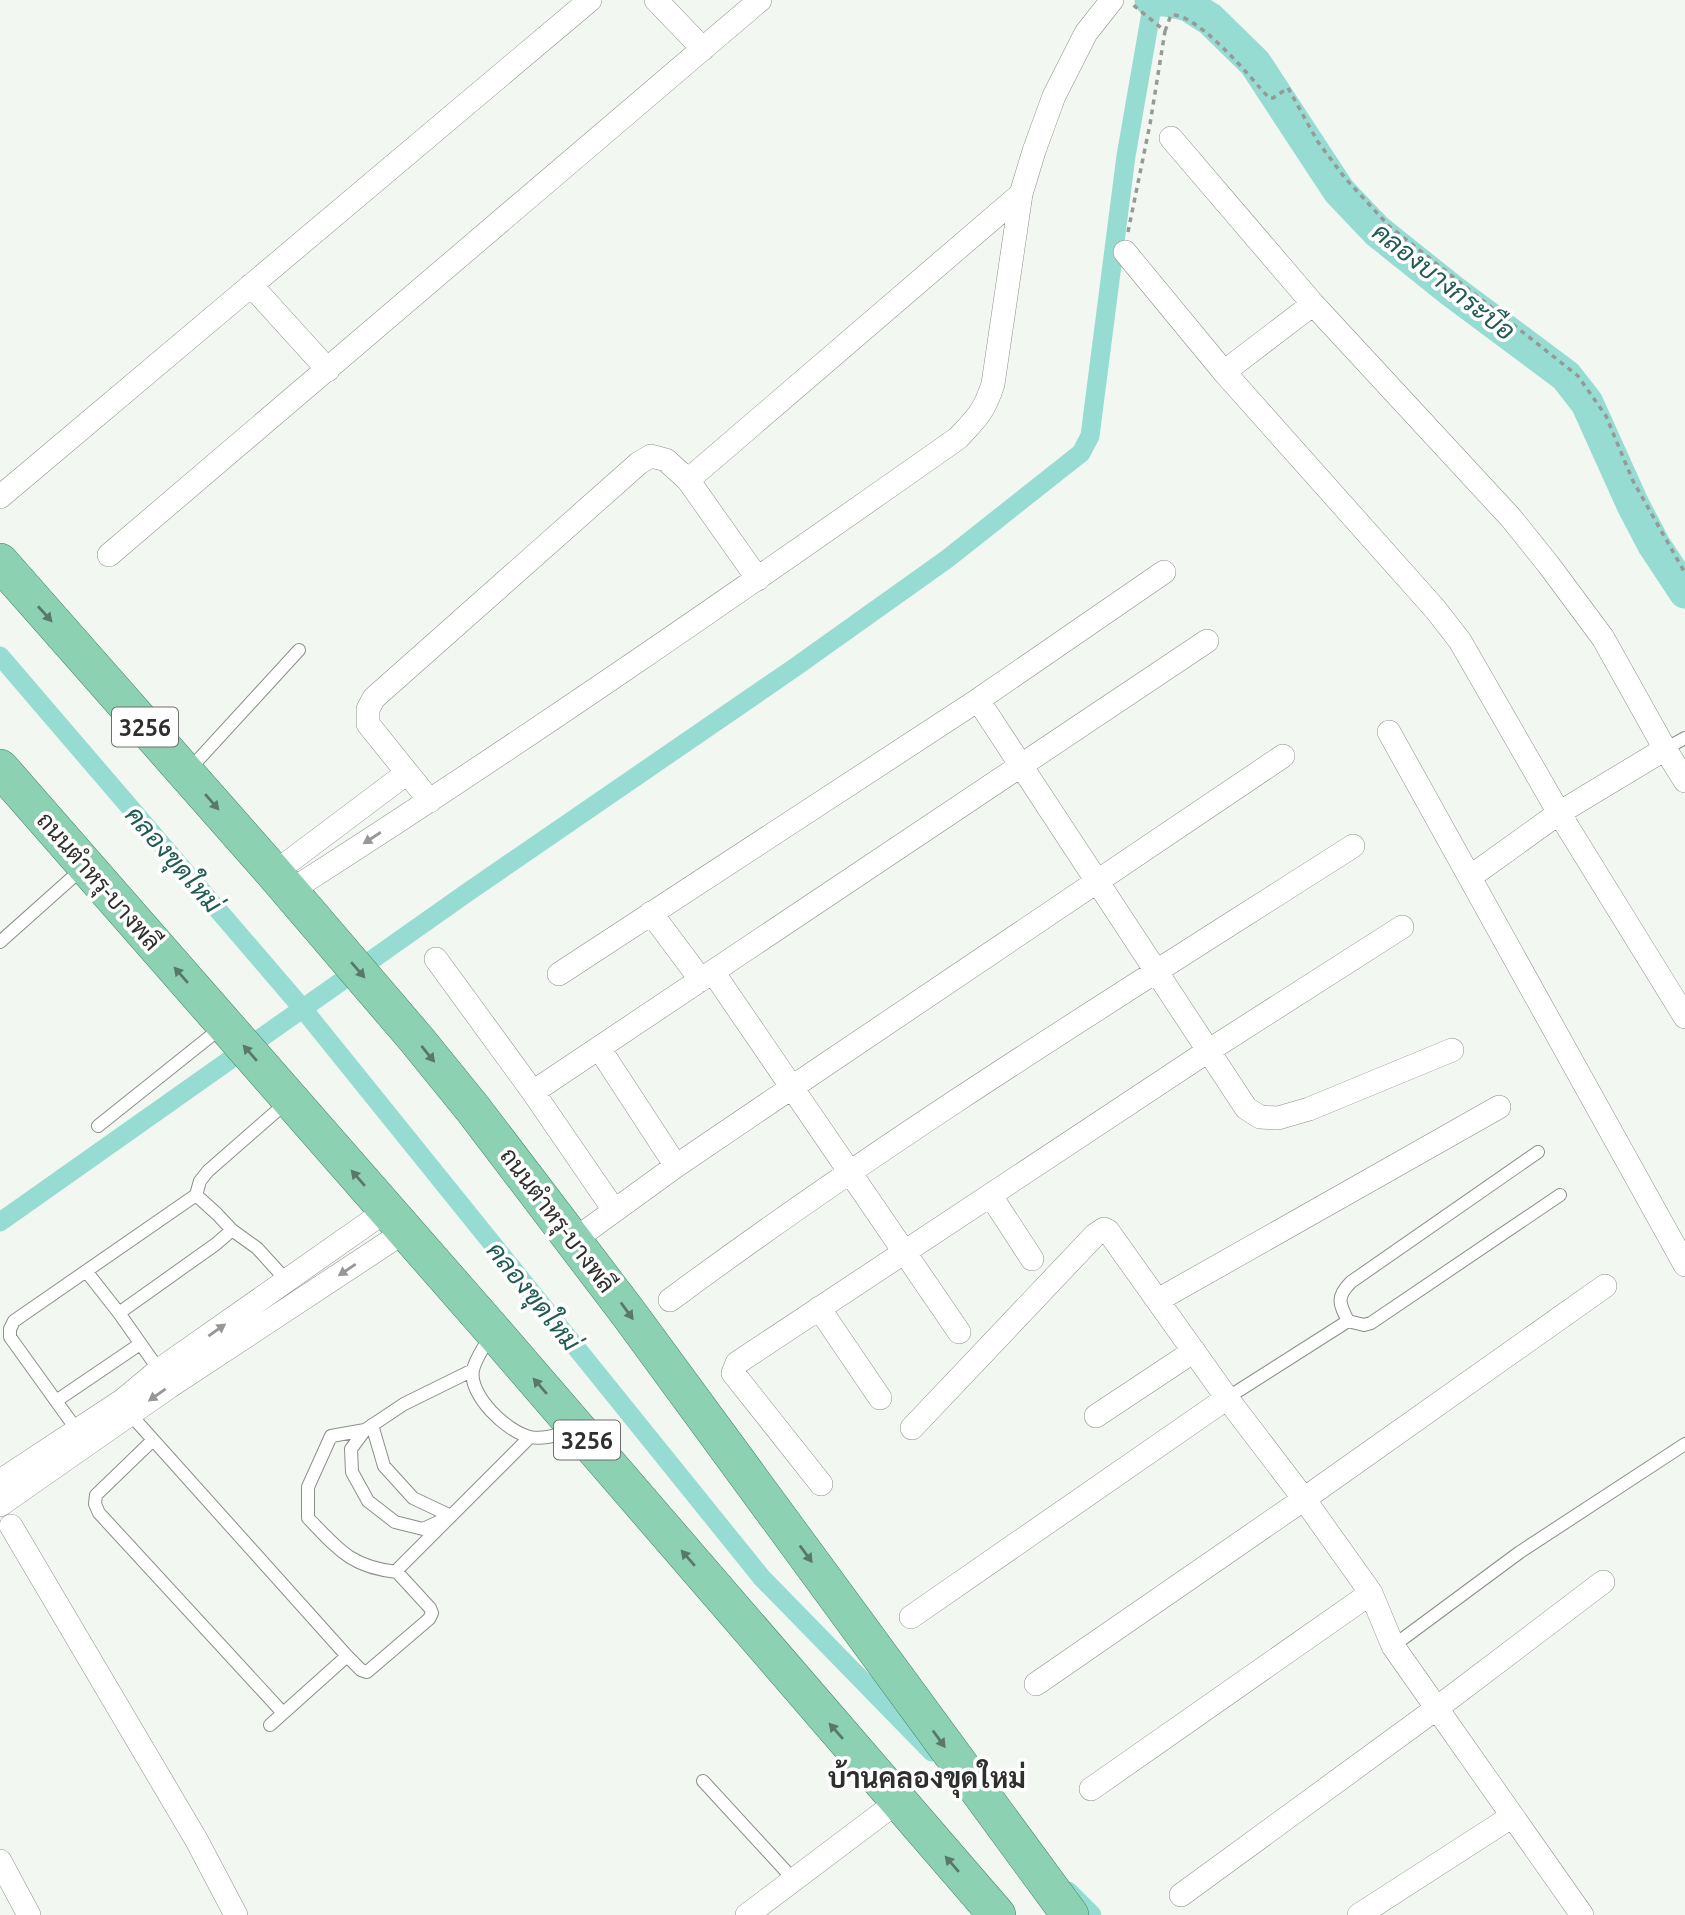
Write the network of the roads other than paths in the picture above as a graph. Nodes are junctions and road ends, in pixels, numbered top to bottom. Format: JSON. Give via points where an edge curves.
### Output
{"nodes":[{"id":1,"x":590,"y":0,"type":"edge"},
{"id":2,"x":656,"y":0,"type":"edge"},
{"id":3,"x":760,"y":0,"type":"edge"},
{"id":4,"x":1112,"y":0,"type":"edge"},
{"id":5,"x":703,"y":49,"type":"junction"},
{"id":6,"x":1171,"y":138,"type":"dead end"},
{"id":7,"x":1021,"y":194,"type":"junction"},
{"id":8,"x":1125,"y":252,"type":"road end"},
{"id":9,"x":251,"y":285,"type":"junction"},
{"id":10,"x":1313,"y":304,"type":"junction"},
{"id":11,"x":328,"y":370,"type":"junction"},
{"id":12,"x":1224,"y":372,"type":"junction"},
{"id":13,"x":688,"y":480,"type":"junction"},
{"id":14,"x":0,"y":497,"type":"edge"},
{"id":15,"x":110,"y":555,"type":"dead end"},
{"id":16,"x":0,"y":562,"type":"edge"},
{"id":17,"x":1164,"y":572,"type":"dead end"},
{"id":18,"x":758,"y":579,"type":"junction"},
{"id":19,"x":1207,"y":641,"type":"dead end"},
{"id":20,"x":299,"y":650,"type":"dead end"},
{"id":21,"x":978,"y":700,"type":"junction"},
{"id":22,"x":1389,"y":732,"type":"dead end"},
{"id":23,"x":1675,"y":744,"type":"edge"},
{"id":24,"x":1283,"y":756,"type":"dead end"},
{"id":25,"x":1022,"y":765,"type":"junction"},
{"id":26,"x":0,"y":768,"type":"edge"},
{"id":27,"x":186,"y":773,"type":"junction"},
{"id":28,"x":407,"y":774,"type":"junction"},
{"id":29,"x":1685,"y":781,"type":"edge"},
{"id":30,"x":430,"y":802,"type":"junction"},
{"id":31,"x":1559,"y":813,"type":"junction"},
{"id":32,"x":1353,"y":846,"type":"dead end"},
{"id":33,"x":86,"y":866,"type":"junction"},
{"id":34,"x":1470,"y":877,"type":"junction"},
{"id":35,"x":282,"y":882,"type":"junction"},
{"id":36,"x":1096,"y":882,"type":"junction"},
{"id":37,"x":651,"y":913,"type":"junction"},
{"id":38,"x":1402,"y":927,"type":"dead end"},
{"id":39,"x":0,"y":942,"type":"edge"},
{"id":40,"x":436,"y":959,"type":"dead end"},
{"id":41,"x":1156,"y":972,"type":"junction"},
{"id":42,"x":559,"y":974,"type":"dead end"},
{"id":43,"x":707,"y":976,"type":"junction"},
{"id":44,"x":1685,"y":1017,"type":"edge"},
{"id":45,"x":226,"y":1025,"type":"junction"},
{"id":46,"x":598,"y":1048,"type":"junction"},
{"id":47,"x":1452,"y":1050,"type":"dead end"},
{"id":48,"x":1208,"y":1051,"type":"junction"},
{"id":49,"x":791,"y":1088,"type":"junction"},
{"id":50,"x":282,"y":1090,"type":"junction"},
{"id":51,"x":533,"y":1092,"type":"junction"},
{"id":52,"x":1499,"y":1107,"type":"dead end"},
{"id":53,"x":97,"y":1126,"type":"dead end"},
{"id":54,"x":1538,"y":1152,"type":"dead end"},
{"id":55,"x":676,"y":1166,"type":"junction"},
{"id":56,"x":850,"y":1174,"type":"junction"},
{"id":57,"x":196,"y":1195,"type":"junction"},
{"id":58,"x":1560,"y":1195,"type":"dead end"},
{"id":59,"x":990,"y":1196,"type":"junction"},
{"id":60,"x":614,"y":1210,"type":"junction"},
{"id":61,"x":395,"y":1221,"type":"junction"},
{"id":62,"x":232,"y":1230,"type":"junction"},
{"id":63,"x":574,"y":1240,"type":"junction"},
{"id":64,"x":904,"y":1253,"type":"junction"},
{"id":65,"x":1032,"y":1259,"type":"dead end"},
{"id":66,"x":1685,"y":1265,"type":"edge"},
{"id":67,"x":86,"y":1271,"type":"junction"},
{"id":68,"x":287,"y":1281,"type":"junction"},
{"id":69,"x":1605,"y":1286,"type":"dead end"},
{"id":70,"x":670,"y":1300,"type":"dead end"},
{"id":71,"x":1158,"y":1300,"type":"junction"},
{"id":72,"x":820,"y":1308,"type":"junction"},
{"id":73,"x":119,"y":1313,"type":"junction"},
{"id":74,"x":1348,"y":1321,"type":"junction"},
{"id":75,"x":493,"y":1331,"type":"junction"},
{"id":76,"x":959,"y":1332,"type":"dead end"},
{"id":77,"x":141,"y":1344,"type":"junction"},
{"id":78,"x":1194,"y":1351,"type":"junction"},
{"id":79,"x":159,"y":1370,"type":"junction"},
{"id":80,"x":473,"y":1370,"type":"junction"},
{"id":81,"x":880,"y":1398,"type":"dead end"},
{"id":82,"x":1227,"y":1398,"type":"junction"},
{"id":83,"x":56,"y":1401,"type":"junction"},
{"id":84,"x":130,"y":1414,"type":"junction"},
{"id":85,"x":1096,"y":1416,"type":"dead end"},
{"id":86,"x":369,"y":1427,"type":"junction"},
{"id":87,"x":912,"y":1428,"type":"dead end"},
{"id":88,"x":578,"y":1429,"type":"junction"},
{"id":89,"x":82,"y":1437,"type":"junction"},
{"id":90,"x":530,"y":1437,"type":"junction"},
{"id":91,"x":153,"y":1440,"type":"junction"},
{"id":92,"x":1685,"y":1444,"type":"edge"},
{"id":93,"x":0,"y":1481,"type":"edge"},
{"id":94,"x":821,"y":1484,"type":"dead end"},
{"id":95,"x":1304,"y":1499,"type":"junction"},
{"id":96,"x":0,"y":1505,"type":"edge"},
{"id":97,"x":451,"y":1516,"type":"junction"},
{"id":98,"x":11,"y":1526,"type":"dead end"},
{"id":99,"x":397,"y":1573,"type":"junction"},
{"id":100,"x":1603,"y":1582,"type":"dead end"},
{"id":101,"x":1371,"y":1593,"type":"junction"},
{"id":102,"x":911,"y":1617,"type":"dead end"},
{"id":103,"x":1392,"y":1646,"type":"junction"},
{"id":104,"x":347,"y":1656,"type":"junction"},
{"id":105,"x":1036,"y":1684,"type":"dead end"},
{"id":106,"x":1437,"y":1708,"type":"junction"},
{"id":107,"x":284,"y":1713,"type":"junction"},
{"id":108,"x":270,"y":1725,"type":"dead end"},
{"id":109,"x":702,"y":1782,"type":"dead end"},
{"id":110,"x":1091,"y":1789,"type":"dead end"},
{"id":111,"x":897,"y":1802,"type":"junction"},
{"id":112,"x":1511,"y":1817,"type":"junction"},
{"id":113,"x":0,"y":1861,"type":"edge"},
{"id":114,"x":794,"y":1880,"type":"junction"},
{"id":115,"x":1181,"y":1895,"type":"dead end"},
{"id":116,"x":29,"y":1915,"type":"edge"},
{"id":117,"x":236,"y":1915,"type":"edge"},
{"id":118,"x":747,"y":1915,"type":"edge"},
{"id":119,"x":997,"y":1915,"type":"edge"},
{"id":120,"x":1070,"y":1915,"type":"edge"},
{"id":121,"x":1359,"y":1915,"type":"edge"},
{"id":122,"x":1582,"y":1915,"type":"edge"}],
"edges":[{"from":1,"to":9,"type":"street"},
{"from":2,"to":5,"type":"street"},
{"from":3,"to":5,"type":"street"},
{"from":4,"to":7,"type":"street","via":[[1086,33],[1054,96]]},
{"from":5,"to":11,"type":"street"},
{"from":6,"to":10,"type":"street"},
{"from":7,"to":13,"type":"street"},
{"from":7,"to":18,"type":"street","via":[[986,406],[958,438]]},
{"from":8,"to":12,"type":"street"},
{"from":9,"to":11,"type":"street"},
{"from":9,"to":14,"type":"street"},
{"from":10,"to":12,"type":"street"},
{"from":10,"to":23,"type":"street","via":[[1511,518],[1603,638]]},
{"from":11,"to":15,"type":"street"},
{"from":12,"to":31,"type":"street","via":[[1460,641]]},
{"from":13,"to":18,"type":"street"},
{"from":13,"to":28,"type":"street","via":[[666,460],[651,456],[639,463],[374,698],[368,724]]},
{"from":16,"to":27,"type":"main road","name":"ถนนตำหรุ-บางพลี","number":"3256","one_way":true},
{"from":17,"to":21,"type":"street"},
{"from":18,"to":30,"type":"street"},
{"from":19,"to":25,"type":"street"},
{"from":20,"to":27,"type":"lane"},
{"from":21,"to":25,"type":"street"},
{"from":21,"to":37,"type":"street"},
{"from":22,"to":34,"type":"street"},
{"from":23,"to":29,"type":"street"},
{"from":23,"to":31,"type":"street"},
{"from":24,"to":36,"type":"street"},
{"from":25,"to":36,"type":"street"},
{"from":25,"to":43,"type":"street"},
{"from":26,"to":33,"type":"main road","name":"ถนนตำหรุ-บางพลี","number":"3256"},
{"from":27,"to":35,"type":"main road","name":"ถนนตำหรุ-บางพลี","number":"3256","one_way":true},
{"from":28,"to":30,"type":"street"},
{"from":28,"to":35,"type":"street"},
{"from":30,"to":35,"type":"street","one_way":true},
{"from":31,"to":34,"type":"street"},
{"from":31,"to":44,"type":"street"},
{"from":32,"to":41,"type":"street"},
{"from":33,"to":39,"type":"lane"},
{"from":45,"to":33,"type":"main road","name":"ถนนตำหรุ-บางพลี","number":"3256","one_way":true},
{"from":34,"to":66,"type":"street"},
{"from":35,"to":63,"type":"main road","name":"ถนนตำหรุ-บางพลี","number":"3256","one_way":true,"via":[[465,1099]]},
{"from":36,"to":41,"type":"street"},
{"from":36,"to":49,"type":"street"},
{"from":37,"to":42,"type":"street"},
{"from":37,"to":43,"type":"street"},
{"from":38,"to":48,"type":"street"},
{"from":40,"to":51,"type":"street"},
{"from":41,"to":48,"type":"street"},
{"from":41,"to":56,"type":"street"},
{"from":43,"to":46,"type":"street"},
{"from":43,"to":49,"type":"street"},
{"from":50,"to":45,"type":"main road","name":"ถนนตำหรุ-บางพลี","number":"3256","one_way":true},
{"from":45,"to":53,"type":"lane"},
{"from":46,"to":51,"type":"street"},
{"from":46,"to":55,"type":"street"},
{"from":47,"to":48,"type":"street","via":[[1278,1118],[1260,1117],[1245,1108]]},
{"from":48,"to":59,"type":"street"},
{"from":49,"to":55,"type":"street"},
{"from":49,"to":56,"type":"street"},
{"from":50,"to":57,"type":"lane","via":[[208,1171]]},
{"from":61,"to":50,"type":"main road","name":"ถนนตำหรุ-บางพลี","number":"3256","one_way":true},
{"from":51,"to":60,"type":"street"},
{"from":52,"to":71,"type":"street"},
{"from":54,"to":74,"type":"lane","via":[[1351,1282],[1341,1292],[1340,1301]]},
{"from":55,"to":60,"type":"street"},
{"from":56,"to":64,"type":"street"},
{"from":56,"to":70,"type":"street"},
{"from":57,"to":62,"type":"lane"},
{"from":57,"to":67,"type":"lane"},
{"from":58,"to":74,"type":"lane","via":[[1371,1323]]},
{"from":59,"to":64,"type":"street"},
{"from":59,"to":65,"type":"street"},
{"from":60,"to":63,"type":"street"},
{"from":61,"to":68,"type":"street"},
{"from":61,"to":75,"type":"main road","name":"ถนนตำหรุ-บางพลี","number":"3256"},
{"from":61,"to":84,"type":"street","one_way":true},
{"from":62,"to":68,"type":"lane","via":[[257,1248]]},
{"from":62,"to":73,"type":"lane"},
{"from":63,"to":120,"type":"main road","name":"ถนนตำหรุ-บางพลี","number":"3256","one_way":true},
{"from":64,"to":72,"type":"street"},
{"from":64,"to":76,"type":"street"},
{"from":67,"to":73,"type":"lane"},
{"from":67,"to":83,"type":"lane","via":[[14,1321],[10,1329],[10,1337]]},
{"from":79,"to":68,"type":"street","one_way":true},
{"from":69,"to":95,"type":"street"},
{"from":71,"to":78,"type":"street"},
{"from":71,"to":87,"type":"street","via":[[1108,1231],[1100,1231]]},
{"from":72,"to":81,"type":"street"},
{"from":72,"to":94,"type":"street","via":[[737,1363],[733,1373]]},
{"from":73,"to":77,"type":"lane"},
{"from":74,"to":82,"type":"lane"},
{"from":75,"to":80,"type":"lane"},
{"from":88,"to":75,"type":"main road","name":"ถนนตำหรุ-บางพลี","number":"3256","one_way":true},
{"from":77,"to":79,"type":"lane"},
{"from":77,"to":83,"type":"lane"},
{"from":78,"to":82,"type":"street"},
{"from":78,"to":85,"type":"street"},
{"from":79,"to":89,"type":"street"},
{"from":80,"to":86,"type":"lane"},
{"from":80,"to":90,"type":"lane","via":[[474,1389],[495,1416]]},
{"from":82,"to":95,"type":"street"},
{"from":82,"to":102,"type":"street"},
{"from":83,"to":89,"type":"lane"},
{"from":84,"to":89,"type":"street"},
{"from":84,"to":91,"type":"lane"},
{"from":86,"to":97,"type":"lane","via":[[384,1466],[413,1498]]},
{"from":86,"to":97,"type":"lane","via":[[351,1449],[352,1472],[368,1501],[395,1522],[423,1529]]},
{"from":86,"to":99,"type":"lane","via":[[331,1436],[308,1487],[308,1518],[341,1553],[372,1570]]},
{"from":88,"to":90,"type":"lane"},
{"from":111,"to":88,"type":"main road","name":"ถนนตำหรุ-บางพลี","number":"3256","one_way":true},
{"from":89,"to":93,"type":"street"},
{"from":89,"to":96,"type":"street"},
{"from":90,"to":97,"type":"lane"},
{"from":91,"to":104,"type":"lane"},
{"from":91,"to":107,"type":"lane","via":[[96,1495],[99,1513]]},
{"from":92,"to":103,"type":"lane","via":[[1520,1552]]},
{"from":95,"to":101,"type":"street"},
{"from":95,"to":105,"type":"street"},
{"from":97,"to":99,"type":"lane"},
{"from":98,"to":117,"type":"street"},
{"from":99,"to":104,"type":"lane","via":[[430,1608],[429,1619],[367,1672]]},
{"from":100,"to":106,"type":"street"},
{"from":101,"to":103,"type":"street"},
{"from":101,"to":110,"type":"street"},
{"from":103,"to":106,"type":"street"},
{"from":104,"to":107,"type":"lane"},
{"from":106,"to":112,"type":"street"},
{"from":106,"to":115,"type":"street"},
{"from":107,"to":108,"type":"lane"},
{"from":109,"to":114,"type":"lane"},
{"from":111,"to":114,"type":"street"},
{"from":119,"to":111,"type":"main road","name":"ถนนตำหรุ-บางพลี","number":"3256","one_way":true},
{"from":112,"to":121,"type":"street"},
{"from":112,"to":122,"type":"street"},
{"from":113,"to":116,"type":"street"},
{"from":114,"to":118,"type":"street"}]}
